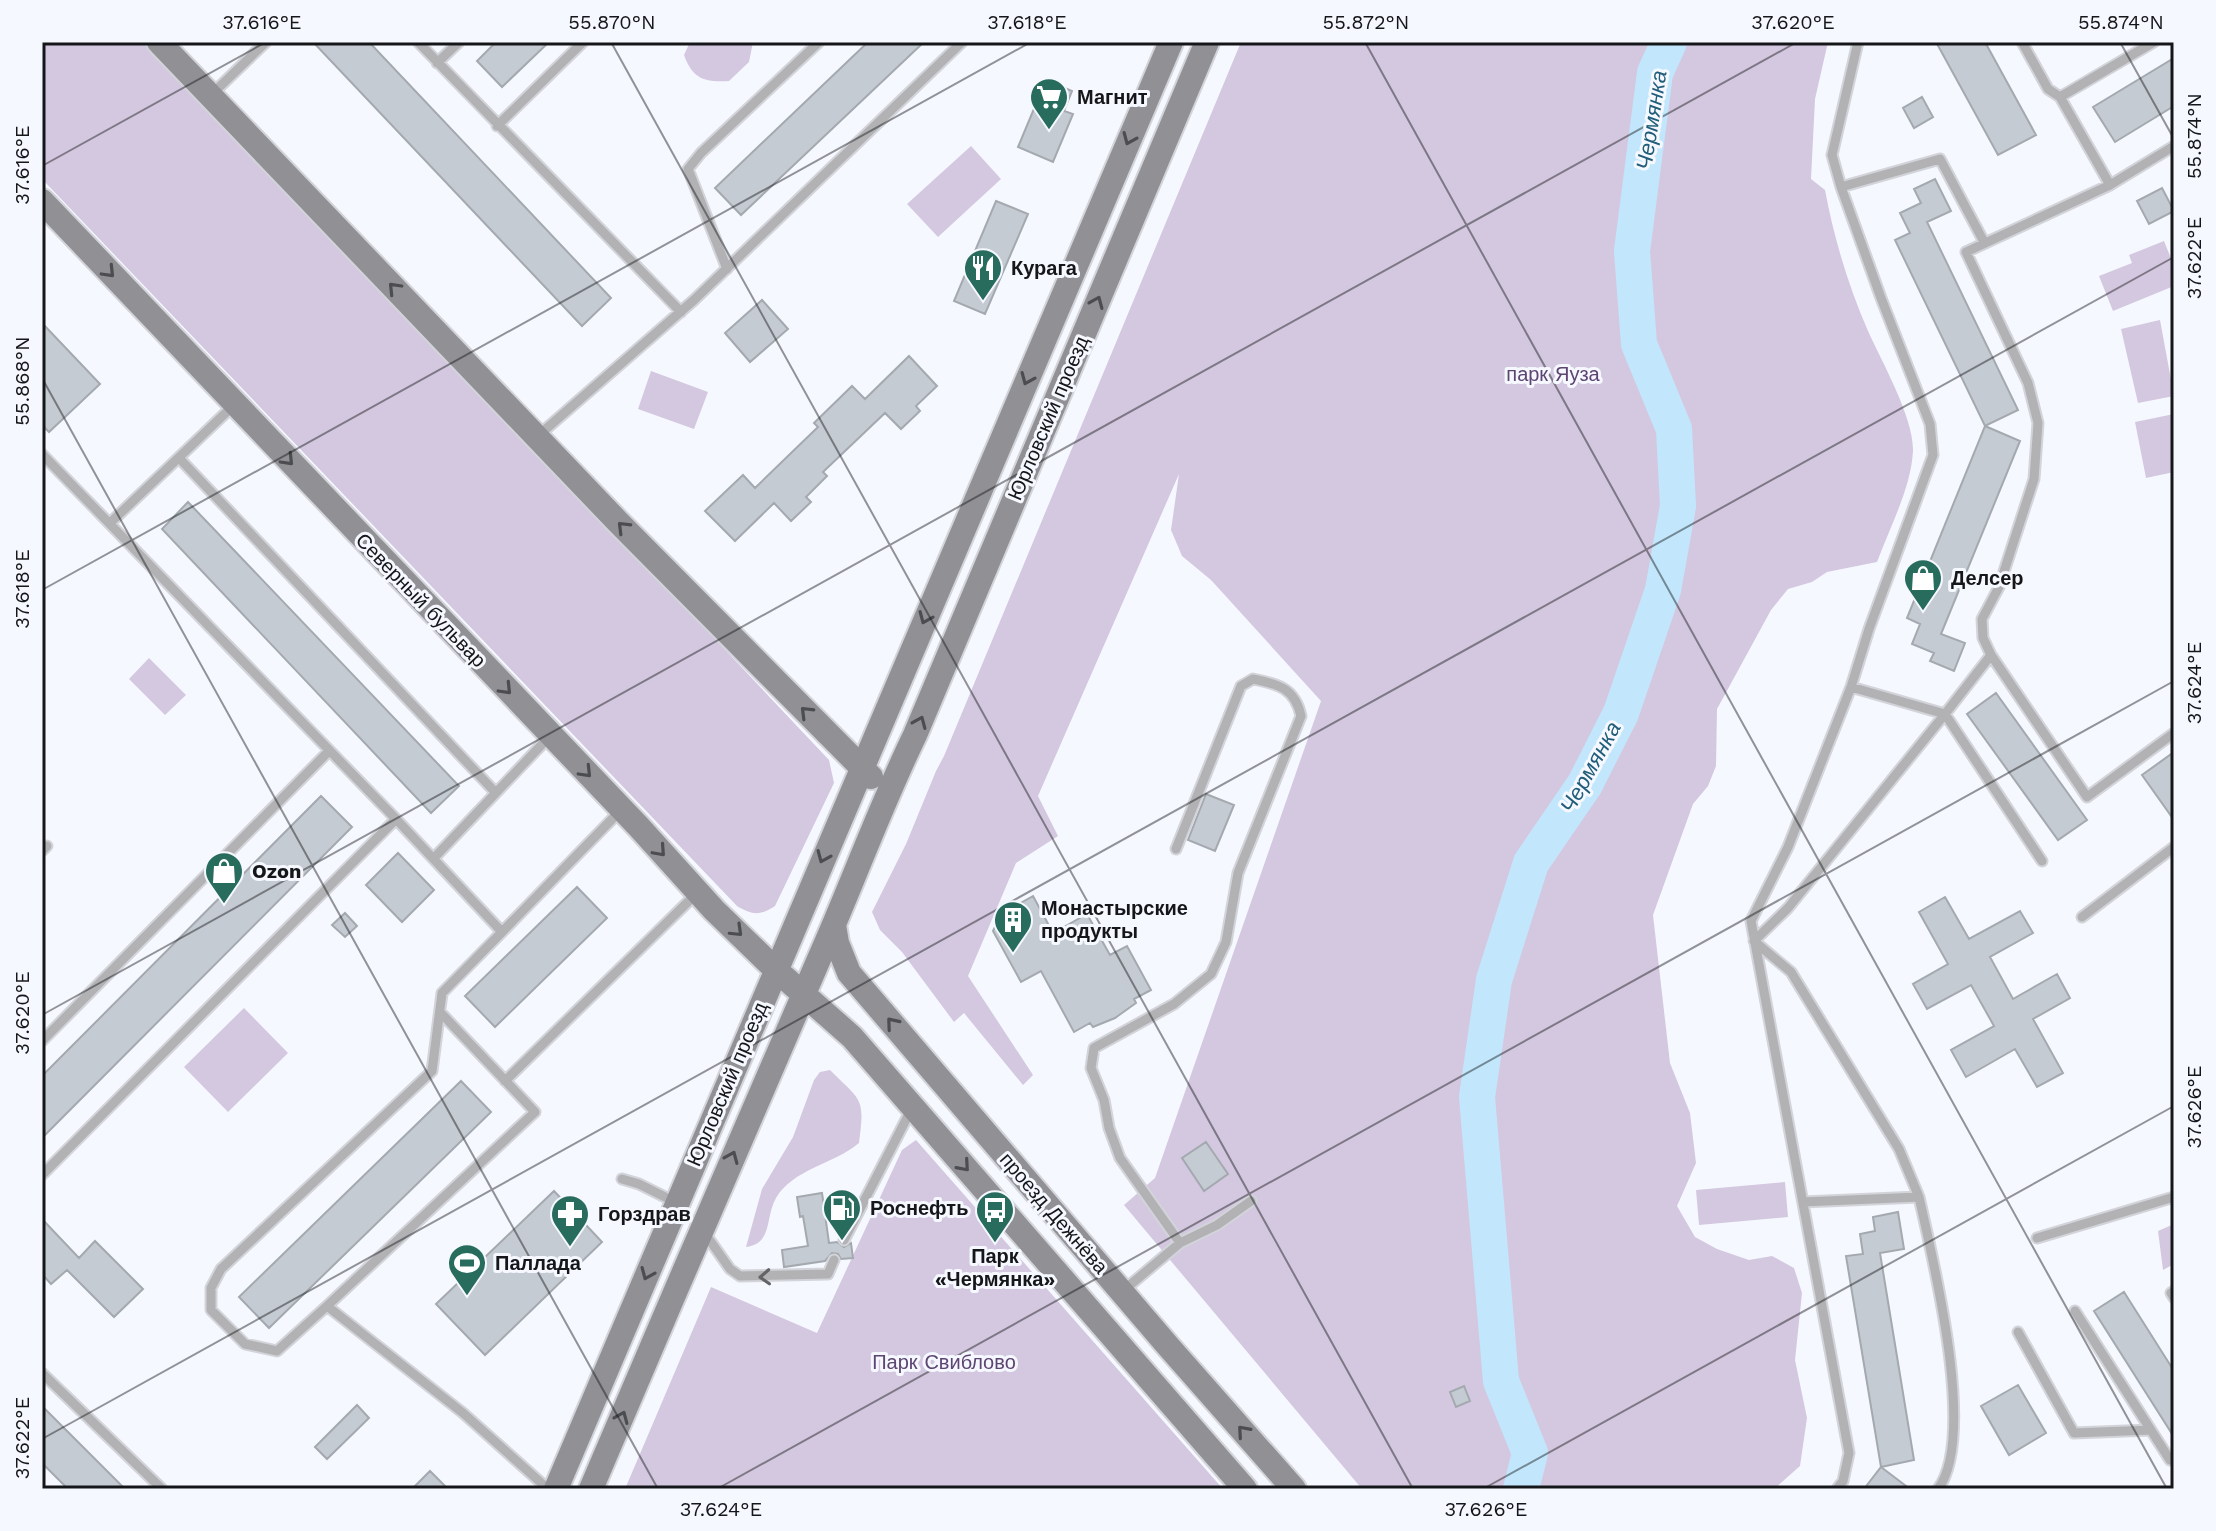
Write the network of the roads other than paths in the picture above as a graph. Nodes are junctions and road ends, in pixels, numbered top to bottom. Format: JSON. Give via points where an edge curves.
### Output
{"nodes":[{"id":1,"x":159,"y":42,"type":"edge"},
{"id":2,"x":266,"y":42,"type":"edge"},
{"id":3,"x":418,"y":42,"type":"edge"},
{"id":4,"x":459,"y":42,"type":"edge"},
{"id":5,"x":583,"y":42,"type":"edge"},
{"id":6,"x":819,"y":42,"type":"edge"},
{"id":7,"x":962,"y":42,"type":"edge"},
{"id":8,"x":1171,"y":42,"type":"edge"},
{"id":9,"x":1207,"y":42,"type":"edge"},
{"id":10,"x":1858,"y":42,"type":"edge"},
{"id":11,"x":2022,"y":42,"type":"edge"},
{"id":12,"x":2154,"y":42,"type":"edge"},
{"id":13,"x":437,"y":63,"type":"junction"},
{"id":14,"x":211,"y":96,"type":"junction"},
{"id":15,"x":2060,"y":97,"type":"junction"},
{"id":16,"x":497,"y":126,"type":"junction"},
{"id":17,"x":2174,"y":146,"type":"edge"},
{"id":18,"x":2110,"y":185,"type":"junction"},
{"id":19,"x":1841,"y":187,"type":"junction"},
{"id":20,"x":42,"y":201,"type":"edge"},
{"id":21,"x":1984,"y":242,"type":"junction"},
{"id":22,"x":727,"y":269,"type":"junction"},
{"id":23,"x":681,"y":312,"type":"junction"},
{"id":24,"x":235,"y":404,"type":"junction"},
{"id":25,"x":536,"y":437,"type":"junction"},
{"id":26,"x":42,"y":454,"type":"edge"},
{"id":27,"x":179,"y":458,"type":"junction"},
{"id":28,"x":110,"y":523,"type":"junction"},
{"id":29,"x":1991,"y":655,"type":"junction"},
{"id":30,"x":1851,"y":687,"type":"junction"},
{"id":31,"x":1945,"y":714,"type":"junction"},
{"id":32,"x":2174,"y":733,"type":"edge"},
{"id":33,"x":550,"y":735,"type":"junction"},
{"id":34,"x":329,"y":751,"type":"junction"},
{"id":35,"x":861,"y":768,"type":"junction"},
{"id":36,"x":495,"y":792,"type":"junction"},
{"id":37,"x":887,"y":793,"type":"junction"},
{"id":38,"x":622,"y":810,"type":"junction"},
{"id":39,"x":396,"y":819,"type":"junction"},
{"id":40,"x":2174,"y":847,"type":"edge"},
{"id":41,"x":1176,"y":849,"type":"dead end"},
{"id":42,"x":434,"y":858,"type":"junction"},
{"id":43,"x":2042,"y":861,"type":"dead end"},
{"id":44,"x":698,"y":893,"type":"junction"},
{"id":45,"x":2082,"y":917,"type":"dead end"},
{"id":46,"x":834,"y":925,"type":"junction"},
{"id":47,"x":502,"y":932,"type":"junction"},
{"id":48,"x":1754,"y":941,"type":"junction"},
{"id":49,"x":776,"y":970,"type":"junction"},
{"id":50,"x":804,"y":994,"type":"junction"},
{"id":51,"x":440,"y":1012,"type":"junction"},
{"id":52,"x":42,"y":1041,"type":"edge"},
{"id":53,"x":505,"y":1081,"type":"junction"},
{"id":54,"x":913,"y":1107,"type":"junction"},
{"id":55,"x":42,"y":1175,"type":"edge"},
{"id":56,"x":622,"y":1179,"type":"dead end"},
{"id":57,"x":1919,"y":1197,"type":"junction"},
{"id":58,"x":2174,"y":1197,"type":"edge"},
{"id":59,"x":1251,"y":1201,"type":"dead end"},
{"id":60,"x":1803,"y":1202,"type":"junction"},
{"id":61,"x":677,"y":1203,"type":"junction"},
{"id":62,"x":702,"y":1228,"type":"junction"},
{"id":63,"x":2037,"y":1238,"type":"dead end"},
{"id":64,"x":844,"y":1240,"type":"dead end"},
{"id":65,"x":1180,"y":1243,"type":"junction"},
{"id":66,"x":834,"y":1260,"type":"dead end"},
{"id":67,"x":2174,"y":1291,"type":"edge"},
{"id":68,"x":1122,"y":1292,"type":"junction"},
{"id":69,"x":2174,"y":1298,"type":"edge"},
{"id":70,"x":327,"y":1306,"type":"junction"},
{"id":71,"x":2075,"y":1311,"type":"dead end"},
{"id":72,"x":2018,"y":1332,"type":"dead end"},
{"id":73,"x":42,"y":1373,"type":"edge"},
{"id":74,"x":2151,"y":1430,"type":"junction"},
{"id":75,"x":2174,"y":1461,"type":"edge"},
{"id":76,"x":162,"y":1489,"type":"edge"},
{"id":77,"x":548,"y":1489,"type":"edge"},
{"id":78,"x":556,"y":1489,"type":"edge"},
{"id":79,"x":591,"y":1489,"type":"edge"},
{"id":80,"x":1245,"y":1489,"type":"edge"},
{"id":81,"x":1294,"y":1489,"type":"edge"},
{"id":82,"x":1837,"y":1489,"type":"edge"},
{"id":83,"x":1938,"y":1489,"type":"edge"}],
"edges":[{"from":1,"to":14,"type":"main road"},
{"from":2,"to":14,"type":"lane"},
{"from":3,"to":13,"type":"lane"},
{"from":4,"to":13,"type":"lane"},
{"from":5,"to":16,"type":"lane"},
{"from":6,"to":22,"type":"lane","via":[[688,169]]},
{"from":7,"to":22,"type":"lane"},
{"from":8,"to":35,"type":"main road","name":"Юрловский проезд","one_way":true},
{"from":37,"to":9,"type":"main road","name":"Юрловский проезд","one_way":true},
{"from":10,"to":19,"type":"lane","via":[[1832,155]]},
{"from":11,"to":15,"type":"lane","via":[[2048,89]]},
{"from":12,"to":15,"type":"lane"},
{"from":13,"to":16,"type":"lane"},
{"from":25,"to":14,"type":"main road","one_way":true},
{"from":15,"to":18,"type":"lane"},
{"from":16,"to":23,"type":"lane"},
{"from":17,"to":18,"type":"lane"},
{"from":18,"to":21,"type":"lane"},
{"from":19,"to":21,"type":"lane","via":[[1940,159]]},
{"from":19,"to":30,"type":"lane","via":[[1930,424],[1933,455]]},
{"from":20,"to":24,"type":"main road","name":"Северный бульвар","one_way":true},
{"from":21,"to":29,"type":"lane","via":[[1966,252],[2028,383],[2038,423],[2034,479],[1999,587],[1982,619]]},
{"from":22,"to":23,"type":"lane"},
{"from":23,"to":25,"type":"lane"},
{"from":24,"to":27,"type":"lane"},
{"from":24,"to":33,"type":"main road","name":"Северный бульвар","one_way":true},
{"from":35,"to":25,"type":"main road","one_way":true},
{"from":26,"to":28,"type":"lane"},
{"from":27,"to":28,"type":"lane"},
{"from":27,"to":36,"type":"lane"},
{"from":28,"to":34,"type":"lane"},
{"from":29,"to":31,"type":"lane"},
{"from":29,"to":32,"type":"lane","via":[[2087,797]]},
{"from":30,"to":31,"type":"lane"},
{"from":30,"to":48,"type":"lane","via":[[1788,847],[1751,921]]},
{"from":31,"to":43,"type":"lane"},
{"from":31,"to":48,"type":"lane","via":[[1788,908]]},
{"from":33,"to":36,"type":"lane"},
{"from":33,"to":38,"type":"main road","name":"Северный бульвар","one_way":true},
{"from":34,"to":39,"type":"lane"},
{"from":34,"to":52,"type":"lane"},
{"from":35,"to":37,"type":"main road"},
{"from":35,"to":49,"type":"main road","name":"Юрловский проезд","one_way":true},
{"from":36,"to":42,"type":"lane"},
{"from":37,"to":46,"type":"main road","name":"Юрловский проезд"},
{"from":38,"to":44,"type":"main road","name":"Северный бульвар","one_way":true},
{"from":38,"to":47,"type":"lane"},
{"from":39,"to":42,"type":"lane"},
{"from":39,"to":55,"type":"lane"},
{"from":40,"to":45,"type":"lane"},
{"from":41,"to":65,"type":"lane","via":[[1241,686],[1253,679],[1279,684],[1298,702],[1301,716],[1238,873],[1226,942],[1211,974],[1174,1004],[1094,1048],[1091,1068],[1120,1158]]},
{"from":42,"to":47,"type":"lane"},
{"from":44,"to":49,"type":"main road","name":"Северный бульвар","one_way":true},
{"from":44,"to":53,"type":"lane"},
{"from":46,"to":50,"type":"main road","name":"Юрловский проезд"},
{"from":68,"to":46,"type":"main road","name":"проезд Дежнёва","one_way":true,"via":[[849,973]]},
{"from":47,"to":51,"type":"lane","via":[[442,993]]},
{"from":48,"to":57,"type":"lane","via":[[1791,972],[1899,1149]]},
{"from":48,"to":60,"type":"lane"},
{"from":49,"to":50,"type":"main road","name":"Северный бульвар"},
{"from":49,"to":61,"type":"main road","name":"Юрловский проезд"},
{"from":50,"to":54,"type":"main road","name":"проезд Дежнёва","via":[[852,1037]]},
{"from":62,"to":50,"type":"main road","name":"Юрловский проезд","one_way":true},
{"from":51,"to":53,"type":"lane"},
{"from":51,"to":70,"type":"lane","via":[[432,1071],[221,1269],[211,1288],[211,1310],[245,1344],[277,1351]]},
{"from":53,"to":70,"type":"lane","via":[[535,1112]]},
{"from":54,"to":64,"type":"lane"},
{"from":54,"to":80,"type":"main road","name":"проезд Дежнёва","one_way":true},
{"from":56,"to":61,"type":"lane"},
{"from":57,"to":60,"type":"lane"},
{"from":57,"to":83,"type":"lane","via":[[1939,1290],[1955,1417],[1949,1461]]},
{"from":58,"to":63,"type":"lane"},
{"from":59,"to":65,"type":"lane"},
{"from":60,"to":82,"type":"lane","via":[[1849,1453]]},
{"from":61,"to":78,"type":"main road","name":"Юрловский проезд","one_way":true},
{"from":66,"to":62,"type":"lane","one_way":true,"via":[[828,1274],[740,1276]]},
{"from":79,"to":62,"type":"main road","name":"Юрловский проезд","one_way":true},
{"from":65,"to":68,"type":"lane"},
{"from":67,"to":69,"type":"lane"},
{"from":81,"to":68,"type":"main road","name":"проезд Дежнёва","one_way":true},
{"from":70,"to":77,"type":"lane","via":[[463,1413]]},
{"from":71,"to":74,"type":"lane"},
{"from":72,"to":74,"type":"lane","via":[[2074,1433]]},
{"from":73,"to":76,"type":"lane"},
{"from":74,"to":75,"type":"lane"}]}
